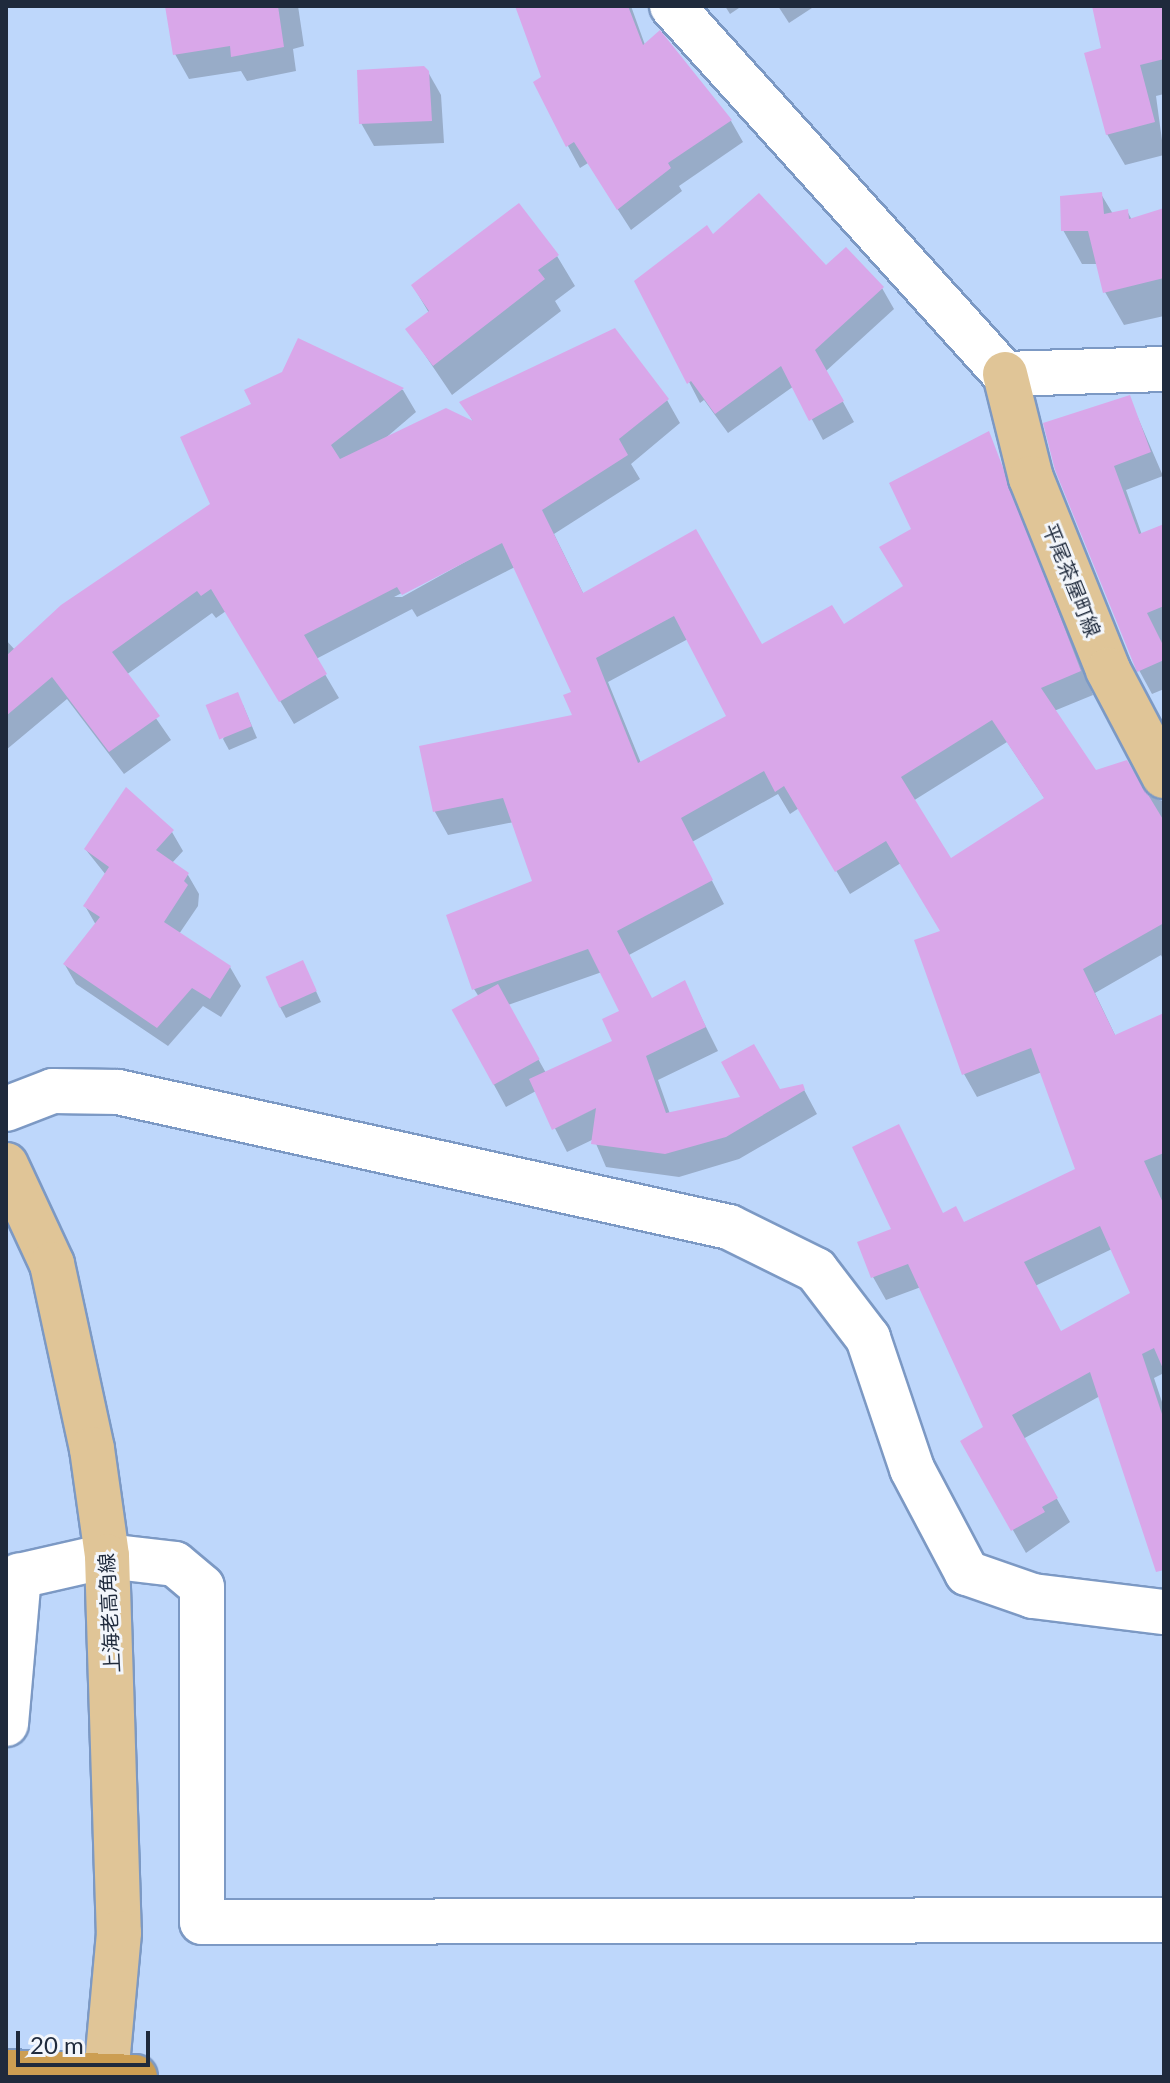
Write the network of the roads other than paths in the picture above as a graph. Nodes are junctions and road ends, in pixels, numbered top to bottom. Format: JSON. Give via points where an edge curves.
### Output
{"nodes":[{"id":1,"x":672,"y":6,"type":"edge"},
{"id":2,"x":1164,"y":369,"type":"edge"},
{"id":3,"x":1005,"y":374,"type":"junction"},
{"id":4,"x":1164,"y":776,"type":"edge"},
{"id":5,"x":6,"y":1109,"type":"edge"},
{"id":6,"x":6,"y":1165,"type":"edge"},
{"id":7,"x":107,"y":1556,"type":"junction"},
{"id":8,"x":1164,"y":1612,"type":"edge"},
{"id":9,"x":6,"y":1724,"type":"edge"},
{"id":10,"x":1164,"y":1920,"type":"edge"},
{"id":11,"x":6,"y":2072,"type":"edge"},
{"id":12,"x":116,"y":2076,"type":"edge"}],
"edges":[{"from":1,"to":3,"type":"street"},
{"from":2,"to":3,"type":"street"},
{"from":3,"to":4,"type":"main road","name":"平尾茶屋町線","via":[[1031,478],[1108,670]]},
{"from":5,"to":8,"type":"street","via":[[53,1091],[118,1092],[729,1227],[816,1270],[868,1338],[912,1469],[967,1573],[1033,1596]]},
{"from":6,"to":7,"type":"main road","name":"上海老高角線","via":[[52,1264],[92,1449]]},
{"from":7,"to":9,"type":"street","via":[[19,1576]]},
{"from":7,"to":10,"type":"street","via":[[175,1564],[202,1587],[202,1922]]},
{"from":7,"to":12,"type":"main road","name":"上海老高角線","via":[[119,1933]]},
{"from":11,"to":12,"type":"highway"}]}
